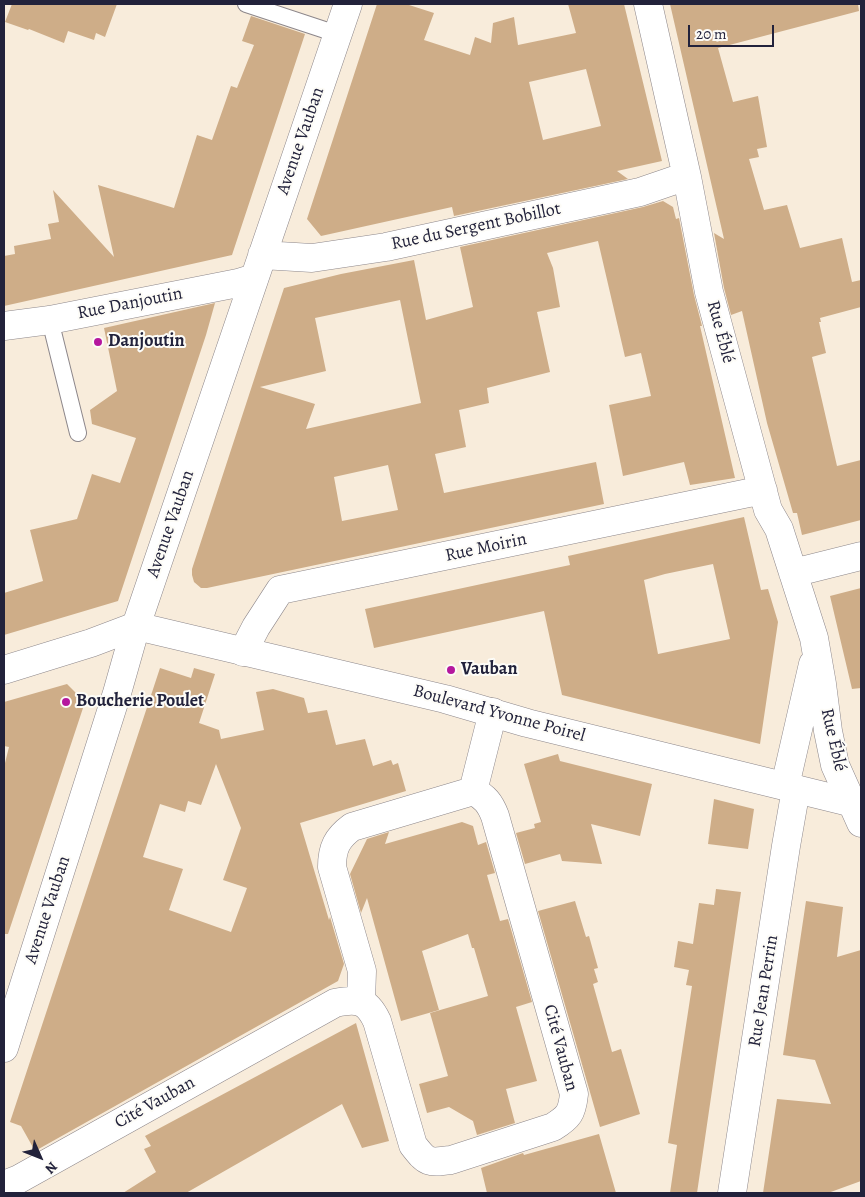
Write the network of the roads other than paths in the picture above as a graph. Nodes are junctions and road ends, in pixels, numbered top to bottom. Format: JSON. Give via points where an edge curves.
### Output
{"nodes":[{"id":1,"x":246,"y":4,"type":"edge"},
{"id":2,"x":348,"y":4,"type":"edge"},
{"id":3,"x":648,"y":4,"type":"edge"},
{"id":4,"x":337,"y":34,"type":"junction"},
{"id":5,"x":687,"y":177,"type":"junction"},
{"id":6,"x":258,"y":266,"type":"junction"},
{"id":7,"x":50,"y":320,"type":"junction"},
{"id":8,"x":4,"y":326,"type":"edge"},
{"id":9,"x":78,"y":433,"type":"dead end"},
{"id":10,"x":762,"y":490,"type":"junction"},
{"id":11,"x":861,"y":556,"type":"edge"},
{"id":12,"x":793,"y":573,"type":"junction"},
{"id":13,"x":136,"y":626,"type":"junction"},
{"id":14,"x":243,"y":652,"type":"junction"},
{"id":15,"x":816,"y":653,"type":"junction"},
{"id":16,"x":4,"y":670,"type":"edge"},
{"id":17,"x":493,"y":712,"type":"junction"},
{"id":18,"x":791,"y":787,"type":"junction"},
{"id":19,"x":473,"y":791,"type":"junction"},
{"id":20,"x":858,"y":810,"type":"edge"},
{"id":21,"x":361,"y":1001,"type":"junction"},
{"id":22,"x":4,"y":1048,"type":"edge"},
{"id":23,"x":4,"y":1185,"type":"edge"},
{"id":24,"x":732,"y":1193,"type":"edge"}],
"edges":[{"from":1,"to":4,"type":"lane"},
{"from":2,"to":4,"type":"street","name":"Avenue Vauban"},
{"from":3,"to":5,"type":"street","name":"Rue Éblé"},
{"from":4,"to":6,"type":"street","name":"Avenue Vauban"},
{"from":5,"to":6,"type":"street","name":"Rue du Sergent Bobillot","via":[[640,192],[386,247]]},
{"from":5,"to":10,"type":"street","name":"Rue Éblé","via":[[709,292]]},
{"from":6,"to":7,"type":"street","name":"Rue Danjoutin","via":[[238,283]]},
{"from":6,"to":13,"type":"street","name":"Avenue Vauban"},
{"from":7,"to":8,"type":"street","name":"Rue Danjoutin"},
{"from":7,"to":9,"type":"lane"},
{"from":10,"to":12,"type":"street","name":"Rue Éblé"},
{"from":10,"to":14,"type":"street","name":"Rue Moirin","via":[[280,590]]},
{"from":11,"to":12,"type":"street"},
{"from":12,"to":15,"type":"street","name":"Rue Éblé"},
{"from":13,"to":14,"type":"street","name":"Boulevard Yvonne Poirel"},
{"from":13,"to":16,"type":"street","via":[[91,644]]},
{"from":13,"to":22,"type":"street","name":"Avenue Vauban"},
{"from":14,"to":17,"type":"street","name":"Boulevard Yvonne Poirel"},
{"from":15,"to":18,"type":"street","name":"Rue Éblé","via":[[808,680]]},
{"from":15,"to":20,"type":"street","name":"Rue Éblé","via":[[835,765]]},
{"from":17,"to":18,"type":"street","name":"Boulevard Yvonne Poirel"},
{"from":17,"to":19,"type":"street"},
{"from":18,"to":20,"type":"street","name":"Boulevard Yvonne Poirel"},
{"from":18,"to":24,"type":"street","name":"Rue Jean Perrin","via":[[786,846]]},
{"from":19,"to":21,"type":"street","via":[[352,827],[335,844],[332,867],[362,971]]},
{"from":19,"to":21,"type":"street","name":"Cité Vauban","via":[[490,802],[495,816],[574,1094],[573,1109],[566,1119],[553,1127],[451,1160],[434,1162],[423,1158],[413,1144],[377,1021]]},
{"from":21,"to":23,"type":"street","name":"Cité Vauban","via":[[335,1003]]}]}
